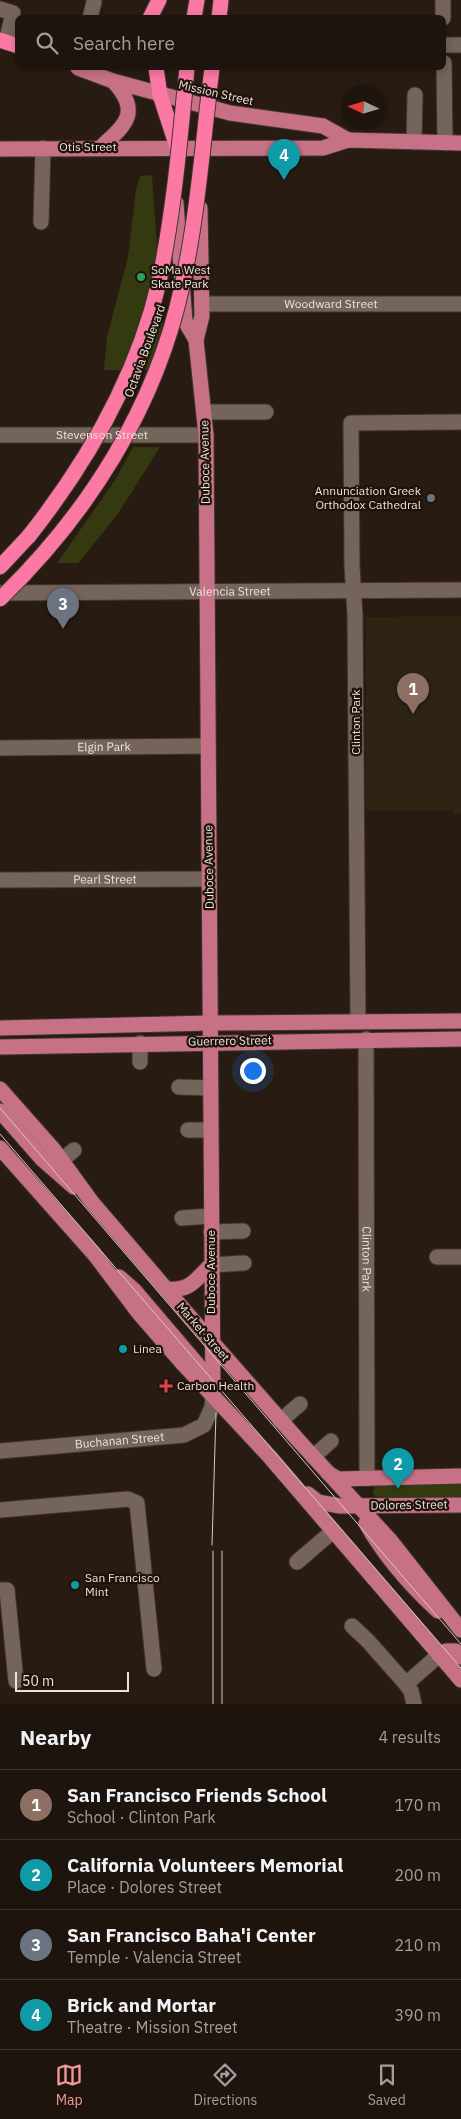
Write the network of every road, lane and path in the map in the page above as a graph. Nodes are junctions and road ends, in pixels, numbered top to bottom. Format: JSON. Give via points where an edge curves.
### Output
{"nodes":[{"id":1,"x":159,"y":0,"type":"edge"},
{"id":2,"x":196,"y":0,"type":"edge"},
{"id":3,"x":222,"y":0,"type":"edge"},
{"id":4,"x":443,"y":0,"type":"edge"},
{"id":5,"x":94,"y":2,"type":"dead end"},
{"id":6,"x":6,"y":11,"type":"edge"},
{"id":7,"x":91,"y":15,"type":"edge"},
{"id":8,"x":152,"y":15,"type":"edge"},
{"id":9,"x":157,"y":15,"type":"edge"},
{"id":10,"x":194,"y":15,"type":"edge"},
{"id":11,"x":220,"y":15,"type":"edge"},
{"id":12,"x":443,"y":15,"type":"edge"},
{"id":13,"x":8,"y":43,"type":"edge"},
{"id":14,"x":446,"y":45,"type":"edge"},
{"id":15,"x":461,"y":45,"type":"edge"},
{"id":16,"x":83,"y":70,"type":"edge"},
{"id":17,"x":156,"y":70,"type":"edge"},
{"id":18,"x":187,"y":70,"type":"edge"},
{"id":19,"x":187,"y":70,"type":"edge"},
{"id":20,"x":213,"y":70,"type":"edge"},
{"id":21,"x":213,"y":70,"type":"edge"},
{"id":22,"x":444,"y":70,"type":"edge"},
{"id":23,"x":113,"y":81,"type":"junction"},
{"id":24,"x":160,"y":95,"type":"junction"},
{"id":25,"x":415,"y":96,"type":"dead end"},
{"id":26,"x":182,"y":101,"type":"junction"},
{"id":27,"x":209,"y":108,"type":"junction"},
{"id":28,"x":348,"y":140,"type":"junction"},
{"id":29,"x":414,"y":142,"type":"junction"},
{"id":30,"x":445,"y":142,"type":"junction"},
{"id":31,"x":461,"y":143,"type":"edge"},
{"id":32,"x":102,"y":147,"type":"junction"},
{"id":33,"x":177,"y":147,"type":"junction"},
{"id":34,"x":43,"y":148,"type":"junction"},
{"id":35,"x":205,"y":148,"type":"junction"},
{"id":36,"x":0,"y":149,"type":"edge"},
{"id":37,"x":41,"y":222,"type":"dead end"},
{"id":38,"x":202,"y":304,"type":"junction"},
{"id":39,"x":461,"y":304,"type":"edge"},
{"id":40,"x":196,"y":340,"type":"junction"},
{"id":41,"x":204,"y":412,"type":"junction"},
{"id":42,"x":266,"y":412,"type":"dead end"},
{"id":43,"x":461,"y":422,"type":"edge"},
{"id":44,"x":206,"y":434,"type":"junction"},
{"id":45,"x":0,"y":436,"type":"edge"},
{"id":46,"x":0,"y":567,"type":"edge"},
{"id":47,"x":461,"y":590,"type":"edge"},
{"id":48,"x":354,"y":591,"type":"junction"},
{"id":49,"x":207,"y":592,"type":"junction"},
{"id":50,"x":0,"y":593,"type":"edge"},
{"id":51,"x":0,"y":599,"type":"edge"},
{"id":52,"x":208,"y":746,"type":"junction"},
{"id":53,"x":0,"y":748,"type":"edge"},
{"id":54,"x":209,"y":879,"type":"junction"},
{"id":55,"x":0,"y":880,"type":"edge"},
{"id":56,"x":461,"y":1021,"type":"edge"},
{"id":57,"x":358,"y":1022,"type":"junction"},
{"id":58,"x":210,"y":1023,"type":"junction"},
{"id":59,"x":0,"y":1028,"type":"edge"},
{"id":60,"x":366,"y":1039,"type":"junction"},
{"id":61,"x":461,"y":1039,"type":"edge"},
{"id":62,"x":210,"y":1042,"type":"junction"},
{"id":63,"x":140,"y":1043,"type":"junction"},
{"id":64,"x":0,"y":1047,"type":"edge"},
{"id":65,"x":140,"y":1062,"type":"dead end"},
{"id":66,"x":179,"y":1087,"type":"dead end"},
{"id":67,"x":210,"y":1088,"type":"junction"},
{"id":68,"x":0,"y":1089,"type":"edge"},
{"id":69,"x":0,"y":1111,"type":"edge"},
{"id":70,"x":188,"y":1130,"type":"dead end"},
{"id":71,"x":211,"y":1130,"type":"junction"},
{"id":72,"x":0,"y":1148,"type":"edge"},
{"id":73,"x":74,"y":1150,"type":"dead end"},
{"id":74,"x":62,"y":1160,"type":"junction"},
{"id":75,"x":91,"y":1201,"type":"junction"},
{"id":76,"x":182,"y":1218,"type":"dead end"},
{"id":77,"x":211,"y":1224,"type":"junction"},
{"id":78,"x":243,"y":1231,"type":"dead end"},
{"id":79,"x":438,"y":1257,"type":"dead end"},
{"id":80,"x":461,"y":1257,"type":"edge"},
{"id":81,"x":211,"y":1264,"type":"junction"},
{"id":82,"x":244,"y":1264,"type":"dead end"},
{"id":83,"x":167,"y":1289,"type":"junction"},
{"id":84,"x":212,"y":1341,"type":"junction"},
{"id":85,"x":212,"y":1388,"type":"junction"},
{"id":86,"x":300,"y":1404,"type":"dead end"},
{"id":87,"x":280,"y":1421,"type":"junction"},
{"id":88,"x":331,"y":1441,"type":"dead end"},
{"id":89,"x":0,"y":1451,"type":"edge"},
{"id":90,"x":269,"y":1456,"type":"junction"},
{"id":91,"x":318,"y":1463,"type":"junction"},
{"id":92,"x":461,"y":1476,"type":"edge"},
{"id":93,"x":367,"y":1478,"type":"junction"},
{"id":94,"x":461,"y":1505,"type":"edge"},
{"id":95,"x":357,"y":1506,"type":"junction"},
{"id":96,"x":0,"y":1510,"type":"edge"},
{"id":97,"x":333,"y":1531,"type":"junction"},
{"id":98,"x":297,"y":1562,"type":"dead end"},
{"id":99,"x":0,"y":1590,"type":"edge"},
{"id":100,"x":352,"y":1626,"type":"dead end"},
{"id":101,"x":461,"y":1631,"type":"edge"},
{"id":102,"x":439,"y":1655,"type":"junction"},
{"id":103,"x":461,"y":1657,"type":"edge"},
{"id":104,"x":154,"y":1669,"type":"dead end"},
{"id":105,"x":461,"y":1680,"type":"edge"},
{"id":106,"x":16,"y":1681,"type":"dead end"},
{"id":107,"x":406,"y":1684,"type":"junction"},
{"id":108,"x":414,"y":1704,"type":"edge"}],
"edges":[{"from":1,"to":8,"type":"highway"},
{"from":1,"to":9,"type":"highway"},
{"from":2,"to":10,"type":"highway"},
{"from":3,"to":11,"type":"highway"},
{"from":4,"to":12,"type":"street"},
{"from":5,"to":7,"type":"street"},
{"from":6,"to":13,"type":"street"},
{"from":14,"to":15,"type":"street"},
{"from":16,"to":23,"type":"main road","name":"Mission Street"},
{"from":17,"to":24,"type":"highway"},
{"from":18,"to":26,"type":"main road","name":"Duboce Avenue"},
{"from":19,"to":46,"type":"highway","name":"Octavia Boulevard","bridge":true,"via":[[165,250],[141,342],[116,403],[85,459],[44,518]]},
{"from":20,"to":27,"type":"main road","name":"Duboce Avenue"},
{"from":21,"to":51,"type":"highway","name":"Octavia Boulevard","bridge":true,"via":[[189,254],[174,319],[151,382],[122,444],[87,500],[46,552]]},
{"from":22,"to":30,"type":"street"},
{"from":23,"to":24,"type":"main road","name":"Mission Street"},
{"from":23,"to":32,"type":"main road","via":[[127,102],[129,116],[124,126]]},
{"from":24,"to":26,"type":"main road","name":"Mission Street"},
{"from":24,"to":33,"type":"highway"},
{"from":25,"to":29,"type":"street"},
{"from":26,"to":27,"type":"main road","name":"Mission Street"},
{"from":26,"to":33,"type":"main road","name":"Duboce Avenue"},
{"from":27,"to":28,"type":"main road","name":"Mission Street","via":[[324,126]]},
{"from":27,"to":35,"type":"main road","name":"Duboce Avenue"},
{"from":28,"to":29,"type":"main road","name":"Mission Street"},
{"from":28,"to":35,"type":"main road","name":"Mission Street","via":[[323,148]]},
{"from":29,"to":30,"type":"main road","name":"Mission Street"},
{"from":30,"to":31,"type":"main road","name":"Mission Street"},
{"from":32,"to":33,"type":"main road","name":"Otis Street"},
{"from":32,"to":34,"type":"main road","name":"Otis Street"},
{"from":33,"to":35,"type":"main road","name":"Mission Street"},
{"from":33,"to":40,"type":"main road","name":"Duboce Avenue","via":[[176,209],[185,321]]},
{"from":34,"to":36,"type":"main road","name":"Otis Street"},
{"from":34,"to":37,"type":"street"},
{"from":35,"to":38,"type":"main road","name":"Duboce Avenue","via":[[200,202]]},
{"from":38,"to":39,"type":"street","name":"Woodward Street"},
{"from":38,"to":40,"type":"main road","name":"Duboce Avenue"},
{"from":40,"to":41,"type":"main road","name":"Duboce Avenue"},
{"from":41,"to":42,"type":"street"},
{"from":41,"to":44,"type":"main road","name":"Duboce Avenue"},
{"from":43,"to":48,"type":"street","name":"Clinton Park","via":[[351,423]]},
{"from":44,"to":45,"type":"street","name":"Stevenson Street"},
{"from":44,"to":49,"type":"main road","name":"Duboce Avenue"},
{"from":47,"to":48,"type":"street","name":"Valencia Street"},
{"from":48,"to":49,"type":"street","name":"Valencia Street"},
{"from":48,"to":57,"type":"street","name":"Clinton Park"},
{"from":49,"to":50,"type":"street","name":"Valencia Street"},
{"from":49,"to":52,"type":"main road","name":"Duboce Avenue"},
{"from":52,"to":53,"type":"street","name":"Elgin Park"},
{"from":52,"to":54,"type":"main road","name":"Duboce Avenue"},
{"from":54,"to":55,"type":"street","name":"Pearl Street"},
{"from":54,"to":58,"type":"main road","name":"Duboce Avenue"},
{"from":56,"to":57,"type":"main road","name":"Guerrero Street"},
{"from":57,"to":58,"type":"main road","name":"Guerrero Street"},
{"from":58,"to":59,"type":"main road","name":"Guerrero Street"},
{"from":58,"to":62,"type":"main road","name":"Duboce Avenue"},
{"from":60,"to":61,"type":"main road","name":"Guerrero Street"},
{"from":60,"to":62,"type":"main road","name":"Guerrero Street"},
{"from":60,"to":93,"type":"street","name":"Clinton Park"},
{"from":62,"to":63,"type":"main road","name":"Guerrero Street"},
{"from":62,"to":67,"type":"main road","name":"Duboce Avenue"},
{"from":63,"to":64,"type":"main road","name":"Guerrero Street"},
{"from":63,"to":65,"type":"street"},
{"from":66,"to":67,"type":"street"},
{"from":67,"to":71,"type":"main road","name":"Duboce Avenue"},
{"from":68,"to":74,"type":"main road","name":"Market Street"},
{"from":69,"to":75,"type":"main road","name":"Market Street","via":[[42,1159]]},
{"from":70,"to":71,"type":"street"},
{"from":71,"to":77,"type":"main road","name":"Duboce Avenue"},
{"from":72,"to":85,"type":"main road","name":"Market Street","via":[[95,1255],[135,1291]]},
{"from":73,"to":74,"type":"street"},
{"from":74,"to":75,"type":"main road","name":"Market Street"},
{"from":75,"to":83,"type":"main road","name":"Market Street"},
{"from":76,"to":77,"type":"street"},
{"from":77,"to":78,"type":"street"},
{"from":77,"to":81,"type":"main road","name":"Duboce Avenue"},
{"from":79,"to":80,"type":"street"},
{"from":81,"to":82,"type":"street"},
{"from":81,"to":83,"type":"main road","via":[[186,1288]]},
{"from":81,"to":84,"type":"main road","name":"Duboce Avenue"},
{"from":83,"to":84,"type":"main road","name":"Market Street"},
{"from":84,"to":85,"type":"main road","name":"Duboce Avenue"},
{"from":84,"to":87,"type":"main road","name":"Market Street"},
{"from":85,"to":89,"type":"street","name":"Buchanan Street","via":[[212,1407],[204,1425],[184,1435]]},
{"from":85,"to":90,"type":"main road","name":"Market Street"},
{"from":86,"to":87,"type":"street"},
{"from":87,"to":91,"type":"main road","name":"Market Street"},
{"from":88,"to":91,"type":"street"},
{"from":90,"to":95,"type":"main road","name":"Dolores Street","via":[[318,1502]]},
{"from":90,"to":97,"type":"main road","name":"Market Street"},
{"from":91,"to":93,"type":"main road","via":[[336,1478]]},
{"from":91,"to":95,"type":"main road","name":"Market Street"},
{"from":92,"to":93,"type":"main road"},
{"from":94,"to":95,"type":"main road","name":"Dolores Street"},
{"from":95,"to":101,"type":"main road","name":"Market Street","via":[[384,1553],[418,1592]]},
{"from":96,"to":104,"type":"street","via":[[128,1499],[137,1504]]},
{"from":97,"to":98,"type":"street"},
{"from":97,"to":102,"type":"main road","name":"Market Street"},
{"from":99,"to":106,"type":"street","via":[[7,1590]]},
{"from":100,"to":107,"type":"street"},
{"from":102,"to":103,"type":"main road","via":[[456,1651]]},
{"from":102,"to":105,"type":"main road","name":"Market Street"},
{"from":102,"to":107,"type":"street"},
{"from":107,"to":108,"type":"street"}]}
